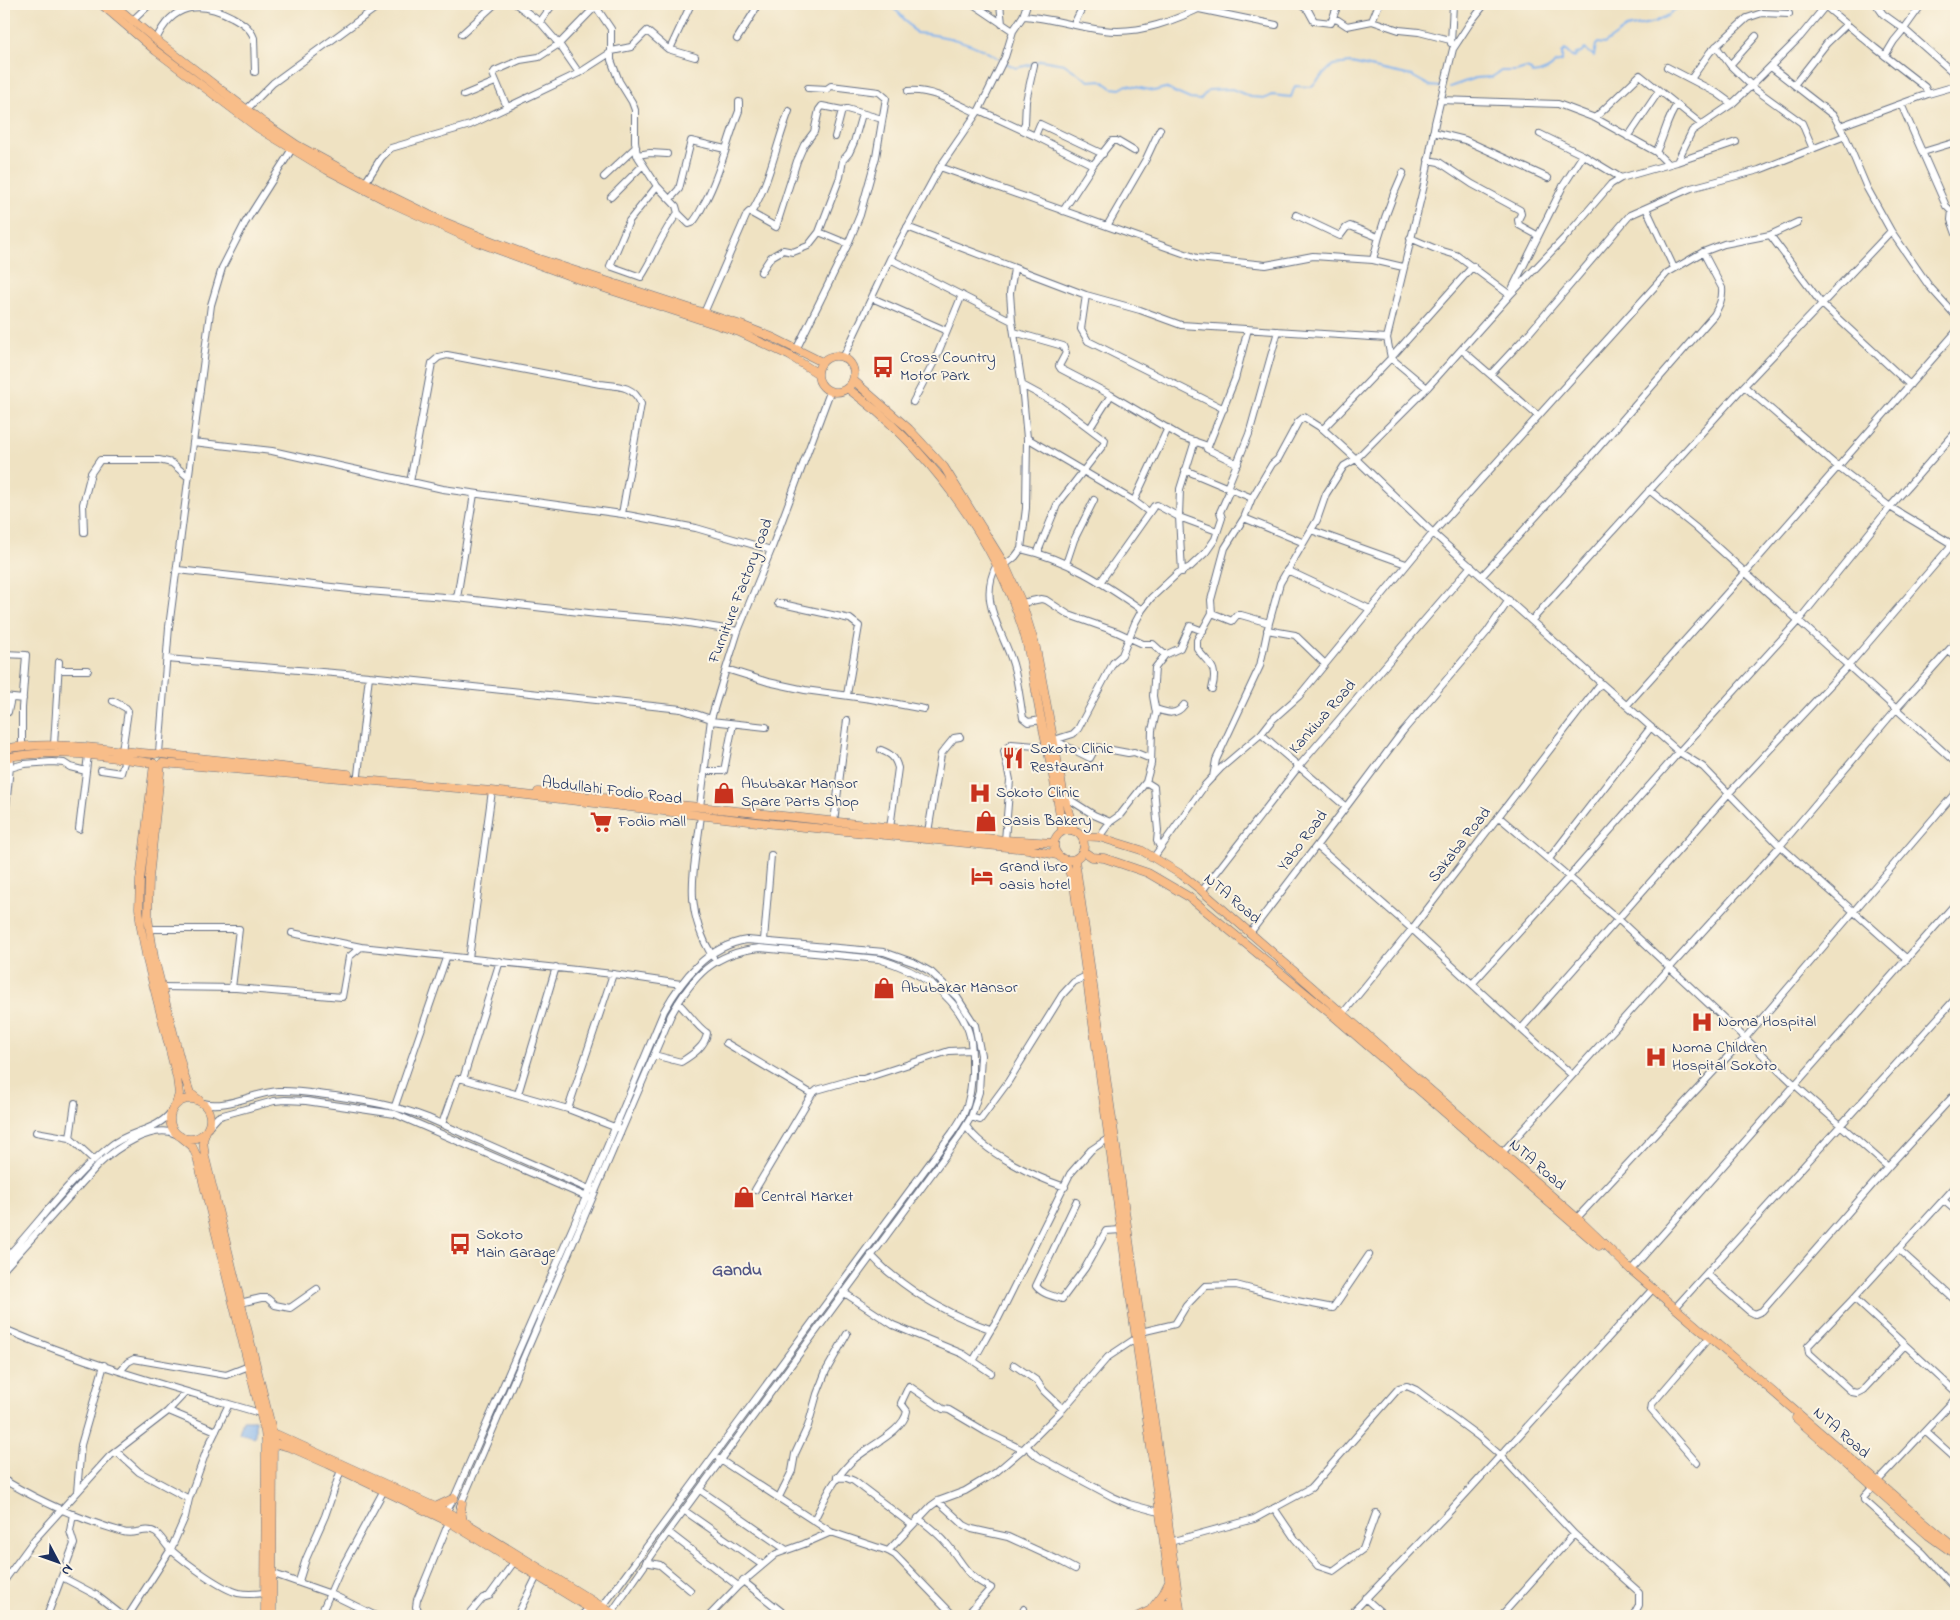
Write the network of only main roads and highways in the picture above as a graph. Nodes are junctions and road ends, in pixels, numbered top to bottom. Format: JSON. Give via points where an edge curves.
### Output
{"nodes":[{"id":1,"x":101,"y":4,"type":"edge"},
{"id":2,"x":113,"y":4,"type":"edge"},
{"id":3,"x":822,"y":362,"type":"junction"},
{"id":4,"x":817,"y":373,"type":"junction"},
{"id":5,"x":853,"y":380,"type":"junction"},
{"id":6,"x":847,"y":388,"type":"junction"},
{"id":7,"x":1001,"y":564,"type":"junction"},
{"id":8,"x":4,"y":749,"type":"edge"},
{"id":9,"x":123,"y":755,"type":"junction"},
{"id":10,"x":8,"y":758,"type":"edge"},
{"id":11,"x":158,"y":759,"type":"junction"},
{"id":12,"x":700,"y":811,"type":"junction"},
{"id":13,"x":1062,"y":831,"type":"junction"},
{"id":14,"x":1074,"y":831,"type":"junction"},
{"id":15,"x":1081,"y":836,"type":"junction"},
{"id":16,"x":1054,"y":843,"type":"junction"},
{"id":17,"x":1083,"y":851,"type":"junction"},
{"id":18,"x":1057,"y":855,"type":"junction"},
{"id":19,"x":1065,"y":860,"type":"junction"},
{"id":20,"x":1075,"y":860,"type":"junction"},
{"id":21,"x":1340,"y":1017,"type":"junction"},
{"id":22,"x":201,"y":1101,"type":"junction"},
{"id":23,"x":176,"y":1104,"type":"junction"},
{"id":24,"x":207,"y":1130,"type":"junction"},
{"id":25,"x":178,"y":1135,"type":"junction"},
{"id":26,"x":269,"y":1433,"type":"junction"},
{"id":27,"x":270,"y":1442,"type":"junction"},
{"id":28,"x":1875,"y":1484,"type":"junction"},
{"id":29,"x":454,"y":1498,"type":"road end"},
{"id":30,"x":462,"y":1503,"type":"road end"},
{"id":31,"x":435,"y":1507,"type":"junction"},
{"id":32,"x":449,"y":1519,"type":"junction"},
{"id":33,"x":463,"y":1521,"type":"junction"},
{"id":34,"x":1956,"y":1549,"type":"edge"},
{"id":35,"x":1956,"y":1555,"type":"edge"},
{"id":36,"x":1169,"y":1580,"type":"junction"},
{"id":37,"x":1176,"y":1602,"type":"junction"},
{"id":38,"x":1150,"y":1614,"type":"edge"},
{"id":39,"x":600,"y":1615,"type":"edge"},
{"id":40,"x":613,"y":1615,"type":"edge"},
{"id":41,"x":271,"y":1616,"type":"edge"},
{"id":42,"x":1138,"y":1616,"type":"edge"},
{"id":43,"x":1160,"y":1616,"type":"edge"},
{"id":44,"x":1174,"y":1616,"type":"edge"},
{"id":45,"x":1181,"y":1616,"type":"edge"}],
"edges":[{"from":1,"to":4,"type":"main road","via":[[258,128],[379,197],[441,227],[551,270],[739,332]]},
{"from":2,"to":3,"type":"main road","via":[[246,110],[297,146],[366,184],[442,221],[498,243],[749,328]]},
{"from":3,"to":4,"type":"main road"},
{"from":3,"to":5,"type":"main road","via":[[836,356],[843,358],[850,363]]},
{"from":4,"to":6,"type":"main road","via":[[820,384],[830,392]]},
{"from":5,"to":6,"type":"main road"},
{"from":5,"to":7,"type":"main road","via":[[908,429],[944,467]]},
{"from":6,"to":7,"type":"main road","via":[[871,405],[925,457]]},
{"from":7,"to":13,"type":"main road","via":[[1032,668]]},
{"from":7,"to":14,"type":"main road","via":[[1022,603],[1036,648],[1064,796]]},
{"from":8,"to":9,"type":"main road","name":"Abdullahi Fodio Road","via":[[54,745]]},
{"from":9,"to":10,"type":"main road","name":"Abdullahi Fodio Road","via":[[43,752]]},
{"from":9,"to":11,"type":"main road","name":"Abdullahi Fodio Road"},
{"from":11,"to":12,"type":"main road","name":"Abdullahi Fodio Road"},
{"from":11,"to":12,"type":"main road","name":"Abdullahi Fodio Road","via":[[358,775]]},
{"from":11,"to":22,"type":"main road","via":[[149,878],[149,929],[186,1083],[190,1093]]},
{"from":11,"to":23,"type":"main road","via":[[140,880],[140,908],[147,960],[177,1078],[179,1094]]},
{"from":12,"to":16,"type":"main road","name":"Abdullahi Fodio Road"},
{"from":12,"to":18,"type":"main road","name":"Abdullahi Fodio Road"},
{"from":13,"to":14,"type":"main road"},
{"from":13,"to":16,"type":"main road"},
{"from":14,"to":15,"type":"main road"},
{"from":15,"to":17,"type":"main road"},
{"from":15,"to":21,"type":"main road","name":"NTA Road","via":[[1099,837],[1154,857],[1202,891],[1250,932]]},
{"from":16,"to":18,"type":"main road"},
{"from":17,"to":20,"type":"main road"},
{"from":17,"to":21,"type":"main road","name":"NTA Road","via":[[1092,857],[1148,873],[1189,897]]},
{"from":18,"to":19,"type":"main road"},
{"from":19,"to":20,"type":"main road"},
{"from":19,"to":36,"type":"main road","via":[[1074,885]]},
{"from":20,"to":37,"type":"main road","via":[[1142,1332]]},
{"from":21,"to":28,"type":"main road","name":"NTA Road","via":[[1651,1292]]},
{"from":21,"to":28,"type":"main road","name":"NTA Road","via":[[1577,1218],[1631,1270]]},
{"from":22,"to":23,"type":"main road","via":[[187,1099]]},
{"from":22,"to":24,"type":"main road","via":[[210,1114]]},
{"from":23,"to":25,"type":"main road","via":[[170,1124]]},
{"from":24,"to":25,"type":"main road","via":[[196,1138]]},
{"from":24,"to":26,"type":"main road","via":[[203,1140],[205,1157]]},
{"from":25,"to":26,"type":"main road","via":[[192,1146],[197,1157],[260,1413]]},
{"from":26,"to":27,"type":"main road"},
{"from":26,"to":31,"type":"main road","via":[[336,1460]]},
{"from":27,"to":32,"type":"main road","via":[[292,1448]]},
{"from":27,"to":41,"type":"main road"},
{"from":27,"to":41,"type":"main road","via":[[265,1593]]},
{"from":28,"to":34,"type":"main road","name":"NTA Road"},
{"from":28,"to":35,"type":"main road","name":"NTA Road","via":[[1928,1535]]},
{"from":29,"to":31,"type":"main road"},
{"from":30,"to":33,"type":"main road"},
{"from":31,"to":32,"type":"main road"},
{"from":32,"to":33,"type":"main road"},
{"from":32,"to":39,"type":"main road"},
{"from":33,"to":40,"type":"main road"},
{"from":36,"to":37,"type":"main road"},
{"from":36,"to":38,"type":"main road"},
{"from":37,"to":38,"type":"main road"},
{"from":37,"to":44,"type":"main road"},
{"from":37,"to":45,"type":"main road"},
{"from":38,"to":42,"type":"main road"},
{"from":38,"to":43,"type":"main road"}]}
